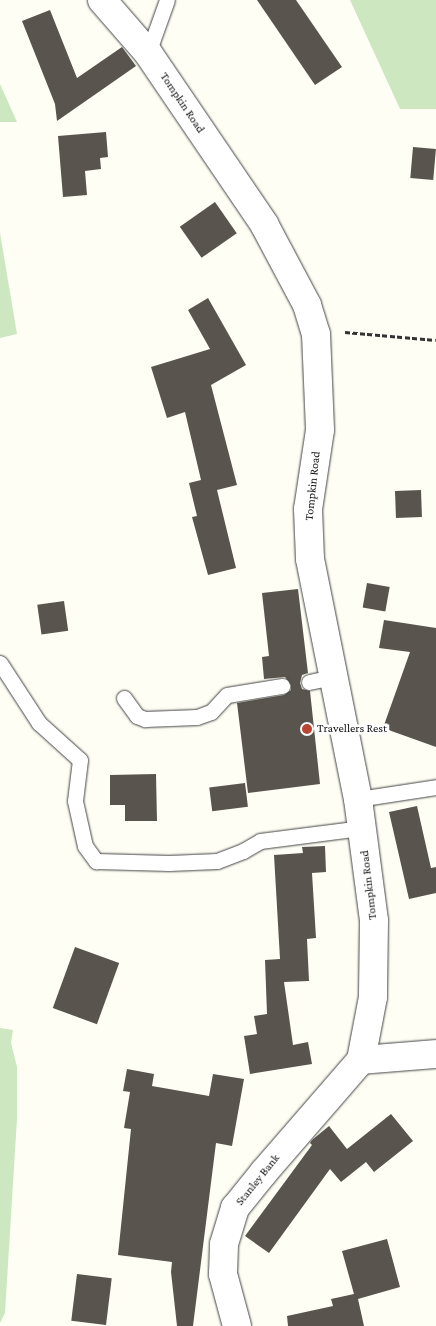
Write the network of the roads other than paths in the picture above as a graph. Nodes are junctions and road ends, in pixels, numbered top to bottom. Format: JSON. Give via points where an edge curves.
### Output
{"nodes":[{"id":1,"x":102,"y":0,"type":"edge"},
{"id":2,"x":167,"y":0,"type":"edge"},
{"id":3,"x":148,"y":53,"type":"junction"},
{"id":4,"x":0,"y":662,"type":"edge"},
{"id":5,"x":282,"y":686,"type":"dead end"},
{"id":6,"x":124,"y":698,"type":"dead end"},
{"id":7,"x":436,"y":787,"type":"edge"},
{"id":8,"x":358,"y":799,"type":"junction"},
{"id":9,"x":362,"y":828,"type":"junction"},
{"id":10,"x":436,"y":1054,"type":"edge"},
{"id":11,"x":361,"y":1060,"type":"junction"},
{"id":12,"x":237,"y":1326,"type":"edge"}],
"edges":[{"from":1,"to":3,"type":"street","name":"Tompkin Road"},
{"from":2,"to":3,"type":"lane"},
{"from":3,"to":8,"type":"street","name":"Tompkin Road","via":[[264,224],[307,305],[316,334],[320,430],[308,509],[310,559],[321,679]]},
{"from":4,"to":9,"type":"lane","via":[[39,723],[80,760],[75,801],[85,846],[96,861],[217,861],[260,841]]},
{"from":5,"to":6,"type":"lane","via":[[228,695],[211,712],[197,717],[145,719],[137,716]]},
{"from":7,"to":8,"type":"lane"},
{"from":8,"to":9,"type":"street","name":"Tompkin Road"},
{"from":9,"to":11,"type":"street","name":"Tompkin Road","via":[[374,921],[373,997]]},
{"from":10,"to":11,"type":"street"},
{"from":11,"to":12,"type":"street","name":"Stanley Bank","via":[[235,1208],[224,1244],[223,1274]]}]}
